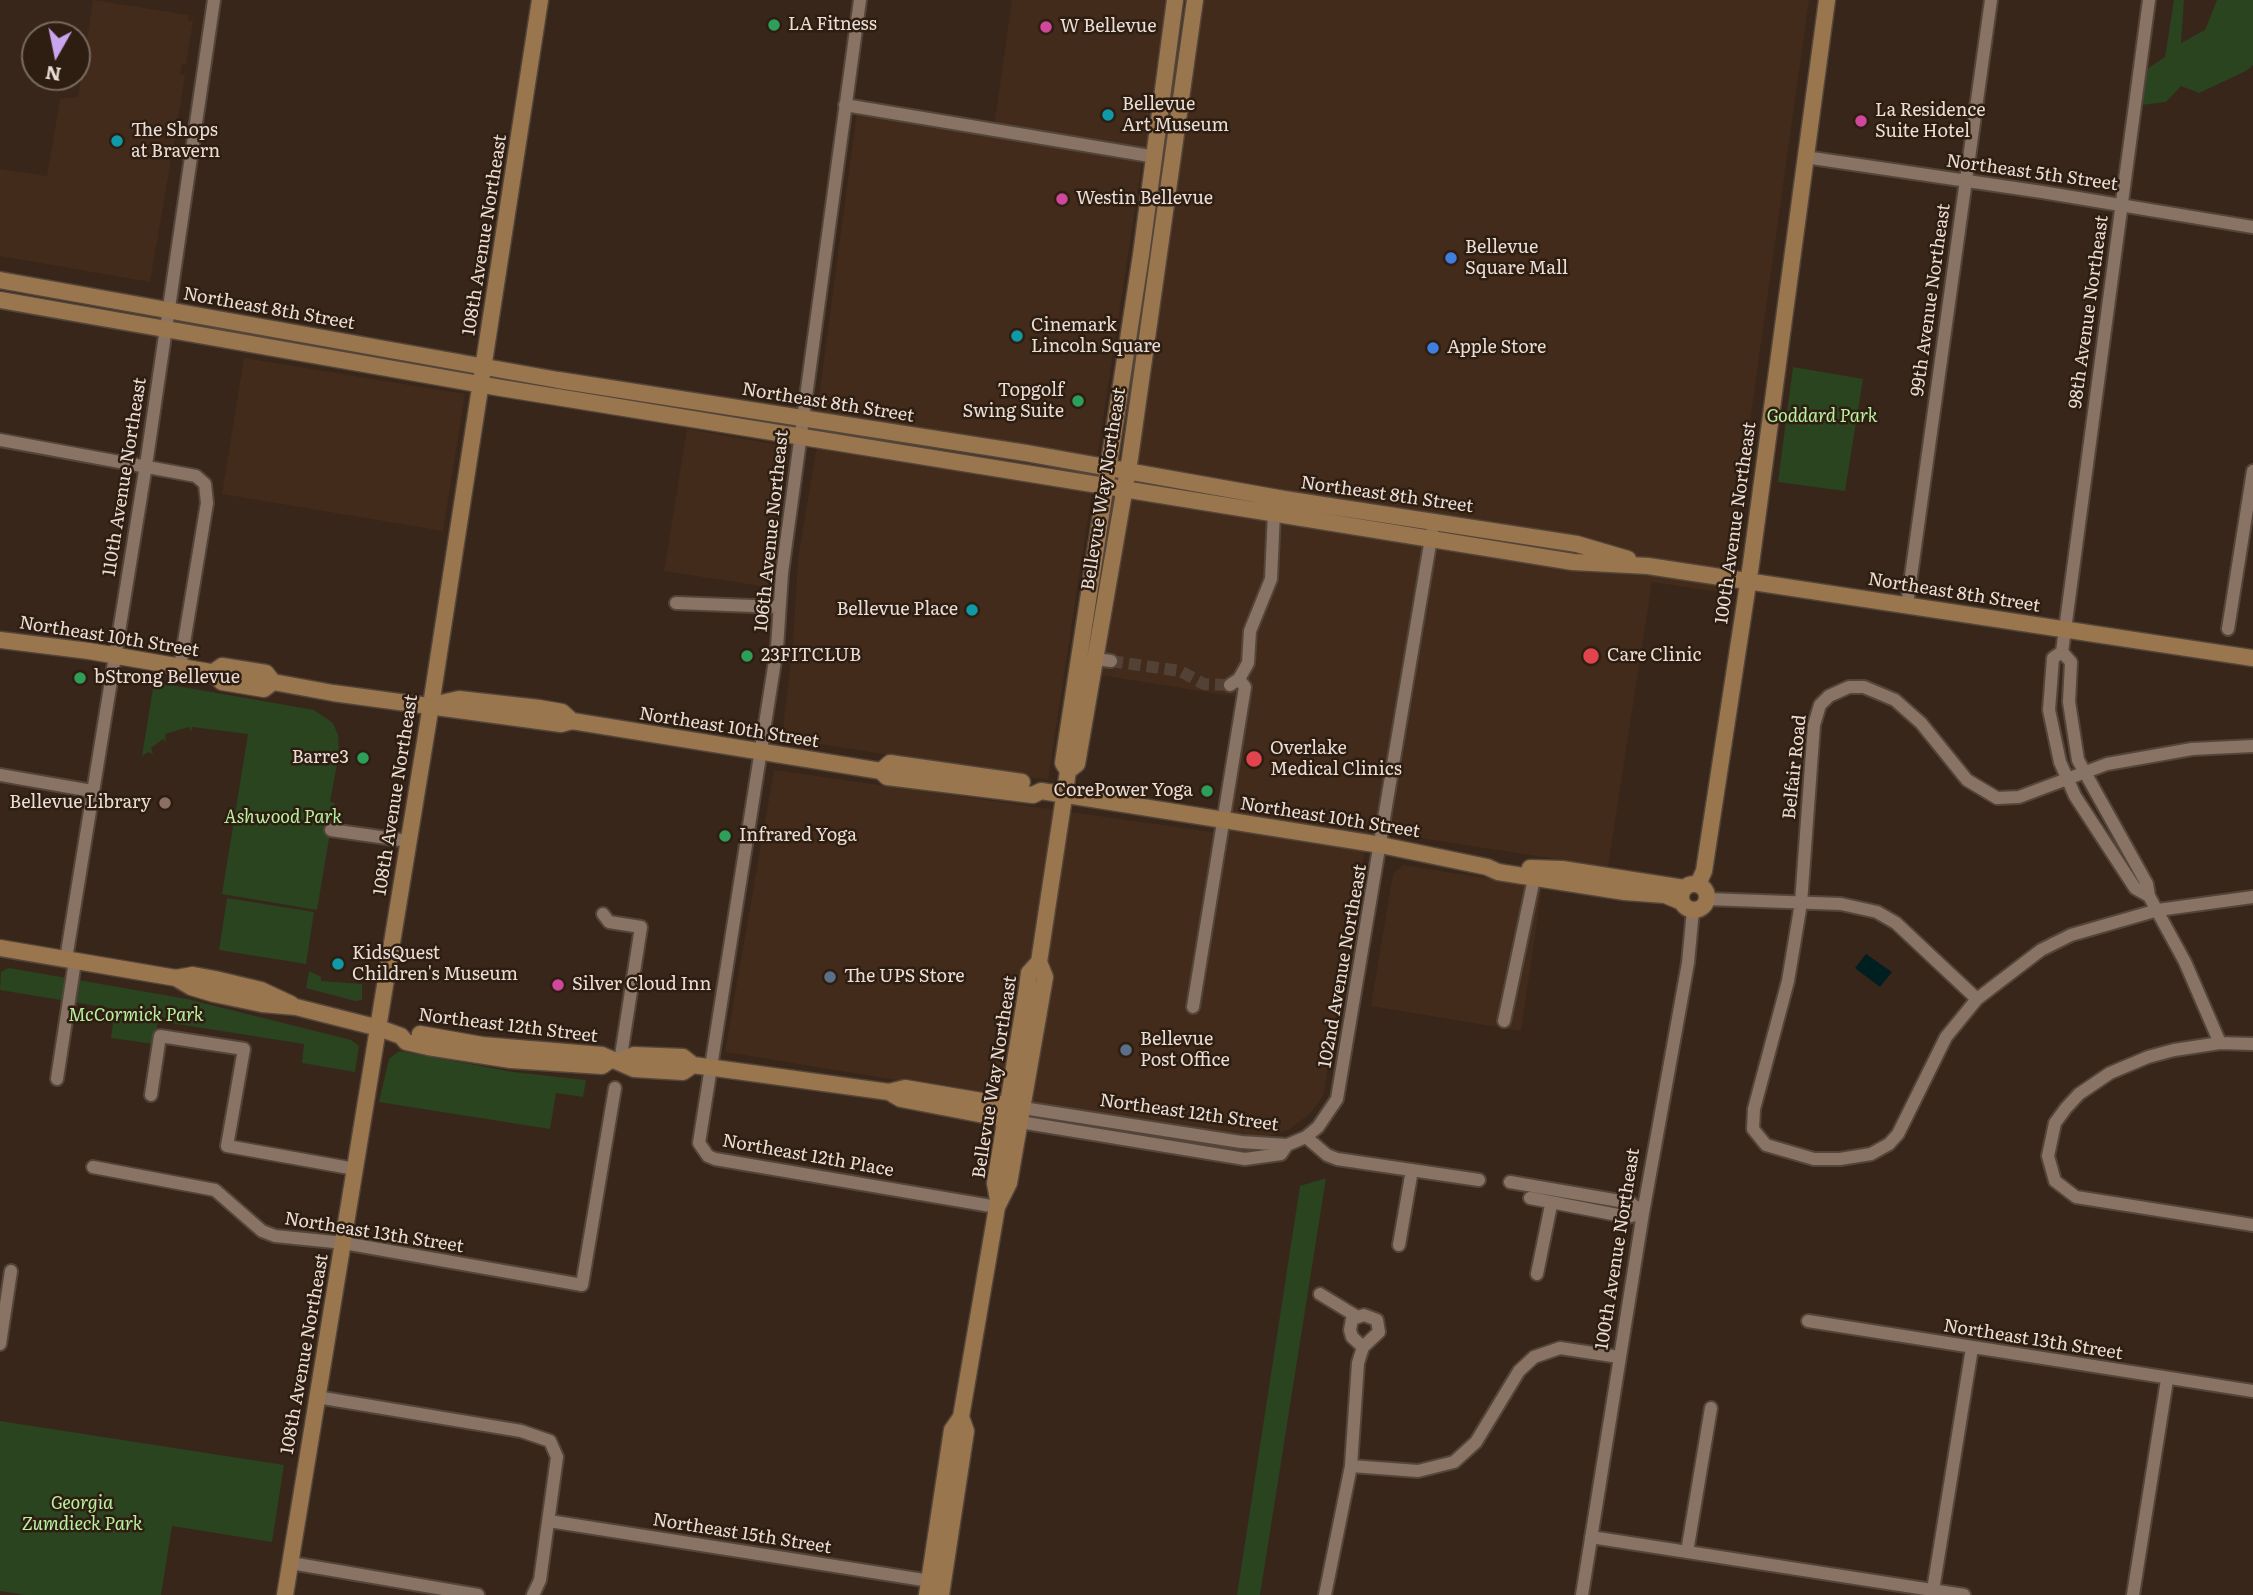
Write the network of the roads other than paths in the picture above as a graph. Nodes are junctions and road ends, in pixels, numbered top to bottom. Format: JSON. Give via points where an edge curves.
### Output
{"nodes":[{"id":1,"x":214,"y":0,"type":"edge"},
{"id":2,"x":540,"y":0,"type":"edge"},
{"id":3,"x":860,"y":0,"type":"edge"},
{"id":4,"x":1175,"y":0,"type":"edge"},
{"id":5,"x":1195,"y":0,"type":"edge"},
{"id":6,"x":1826,"y":0,"type":"edge"},
{"id":7,"x":1991,"y":0,"type":"edge"},
{"id":8,"x":2149,"y":0,"type":"edge"},
{"id":9,"x":845,"y":105,"type":"junction"},
{"id":10,"x":1156,"y":157,"type":"junction"},
{"id":11,"x":1805,"y":158,"type":"junction"},
{"id":12,"x":1966,"y":181,"type":"junction"},
{"id":13,"x":2121,"y":204,"type":"junction"},
{"id":14,"x":2253,"y":227,"type":"edge"},
{"id":15,"x":1142,"y":246,"type":"junction"},
{"id":16,"x":0,"y":279,"type":"edge"},
{"id":17,"x":0,"y":300,"type":"edge"},
{"id":18,"x":1152,"y":303,"type":"junction"},
{"id":19,"x":169,"y":310,"type":"junction"},
{"id":20,"x":166,"y":329,"type":"junction"},
{"id":21,"x":484,"y":366,"type":"junction"},
{"id":22,"x":482,"y":384,"type":"junction"},
{"id":23,"x":802,"y":418,"type":"junction"},
{"id":24,"x":800,"y":437,"type":"junction"},
{"id":25,"x":0,"y":440,"type":"edge"},
{"id":26,"x":146,"y":466,"type":"junction"},
{"id":27,"x":1108,"y":469,"type":"junction"},
{"id":28,"x":2253,"y":471,"type":"edge"},
{"id":29,"x":1126,"y":481,"type":"junction"},
{"id":30,"x":1106,"y":486,"type":"junction"},
{"id":31,"x":1274,"y":513,"type":"junction"},
{"id":32,"x":1433,"y":529,"type":"junction"},
{"id":33,"x":1557,"y":540,"type":"junction"},
{"id":34,"x":1476,"y":544,"type":"junction"},
{"id":35,"x":1648,"y":566,"type":"junction"},
{"id":36,"x":1748,"y":581,"type":"junction"},
{"id":37,"x":676,"y":603,"type":"dead end"},
{"id":38,"x":1907,"y":605,"type":"junction"},
{"id":39,"x":779,"y":607,"type":"junction"},
{"id":40,"x":2064,"y":629,"type":"junction"},
{"id":41,"x":2228,"y":629,"type":"dead end"},
{"id":42,"x":0,"y":640,"type":"edge"},
{"id":43,"x":2062,"y":652,"type":"junction"},
{"id":44,"x":115,"y":655,"type":"junction"},
{"id":45,"x":2253,"y":659,"type":"edge"},
{"id":46,"x":180,"y":667,"type":"junction"},
{"id":47,"x":431,"y":705,"type":"junction"},
{"id":48,"x":2253,"y":746,"type":"edge"},
{"id":49,"x":761,"y":753,"type":"junction"},
{"id":50,"x":881,"y":771,"type":"junction"},
{"id":51,"x":1068,"y":771,"type":"junction"},
{"id":52,"x":2085,"y":772,"type":"junction"},
{"id":53,"x":0,"y":775,"type":"edge"},
{"id":54,"x":2067,"y":779,"type":"junction"},
{"id":55,"x":1022,"y":782,"type":"joint"},
{"id":56,"x":92,"y":791,"type":"junction"},
{"id":57,"x":1041,"y":791,"type":"junction"},
{"id":58,"x":1064,"y":795,"type":"junction"},
{"id":59,"x":1224,"y":820,"type":"junction"},
{"id":60,"x":331,"y":830,"type":"dead end"},
{"id":61,"x":408,"y":841,"type":"junction"},
{"id":62,"x":1381,"y":845,"type":"junction"},
{"id":63,"x":1535,"y":873,"type":"junction"},
{"id":64,"x":1689,"y":896,"type":"junction"},
{"id":65,"x":2149,"y":896,"type":"junction"},
{"id":66,"x":2253,"y":897,"type":"edge"},
{"id":67,"x":1707,"y":899,"type":"joint"},
{"id":68,"x":1801,"y":903,"type":"junction"},
{"id":69,"x":2158,"y":910,"type":"junction"},
{"id":70,"x":603,"y":914,"type":"dead end"},
{"id":71,"x":0,"y":948,"type":"edge"},
{"id":72,"x":71,"y":960,"type":"junction"},
{"id":73,"x":1977,"y":999,"type":"junction"},
{"id":74,"x":1193,"y":1007,"type":"dead end"},
{"id":75,"x":1503,"y":1021,"type":"dead end"},
{"id":76,"x":379,"y":1028,"type":"junction"},
{"id":77,"x":2220,"y":1043,"type":"junction"},
{"id":78,"x":2253,"y":1044,"type":"edge"},
{"id":79,"x":614,"y":1061,"type":"junction"},
{"id":80,"x":712,"y":1065,"type":"junction"},
{"id":81,"x":57,"y":1079,"type":"dead end"},
{"id":82,"x":615,"y":1088,"type":"dead end"},
{"id":83,"x":150,"y":1095,"type":"dead end"},
{"id":84,"x":1014,"y":1114,"type":"junction"},
{"id":85,"x":1206,"y":1136,"type":"junction"},
{"id":86,"x":1307,"y":1137,"type":"junction"},
{"id":87,"x":1143,"y":1142,"type":"junction"},
{"id":88,"x":1287,"y":1145,"type":"junction"},
{"id":89,"x":93,"y":1167,"type":"dead end"},
{"id":90,"x":355,"y":1169,"type":"junction"},
{"id":91,"x":1412,"y":1170,"type":"junction"},
{"id":92,"x":1479,"y":1180,"type":"dead end"},
{"id":93,"x":1510,"y":1182,"type":"dead end"},
{"id":94,"x":1530,"y":1198,"type":"dead end"},
{"id":95,"x":997,"y":1203,"type":"junction"},
{"id":96,"x":1551,"y":1205,"type":"junction"},
{"id":97,"x":1643,"y":1213,"type":"junction"},
{"id":98,"x":2253,"y":1225,"type":"edge"},
{"id":99,"x":344,"y":1243,"type":"junction"},
{"id":100,"x":1399,"y":1245,"type":"dead end"},
{"id":101,"x":11,"y":1271,"type":"dead end"},
{"id":102,"x":1537,"y":1274,"type":"dead end"},
{"id":103,"x":1320,"y":1294,"type":"dead end"},
{"id":104,"x":1356,"y":1317,"type":"junction"},
{"id":105,"x":1808,"y":1321,"type":"dead end"},
{"id":106,"x":0,"y":1344,"type":"edge"},
{"id":107,"x":1363,"y":1347,"type":"junction"},
{"id":108,"x":1972,"y":1348,"type":"junction"},
{"id":109,"x":1619,"y":1357,"type":"junction"},
{"id":110,"x":2167,"y":1380,"type":"junction"},
{"id":111,"x":2253,"y":1391,"type":"edge"},
{"id":112,"x":317,"y":1397,"type":"junction"},
{"id":113,"x":1712,"y":1408,"type":"dead end"},
{"id":114,"x":961,"y":1417,"type":"junction"},
{"id":115,"x":1351,"y":1466,"type":"junction"},
{"id":116,"x":549,"y":1521,"type":"junction"},
{"id":117,"x":1591,"y":1537,"type":"junction"},
{"id":118,"x":1687,"y":1552,"type":"junction"},
{"id":119,"x":291,"y":1563,"type":"junction"},
{"id":120,"x":928,"y":1588,"type":"edge"},
{"id":121,"x":1933,"y":1590,"type":"junction"},
{"id":122,"x":285,"y":1595,"type":"edge"},
{"id":123,"x":478,"y":1595,"type":"edge"},
{"id":124,"x":533,"y":1595,"type":"edge"},
{"id":125,"x":941,"y":1595,"type":"edge"},
{"id":126,"x":1325,"y":1595,"type":"edge"},
{"id":127,"x":1582,"y":1595,"type":"edge"},
{"id":128,"x":1964,"y":1595,"type":"edge"},
{"id":129,"x":2133,"y":1595,"type":"edge"}],
"edges":[{"from":1,"to":19,"type":"street","name":"110th Avenue Northeast"},
{"from":2,"to":21,"type":"main road","name":"108th Avenue Northeast"},
{"from":3,"to":9,"type":"street","name":"106th Avenue Northeast"},
{"from":4,"to":10,"type":"main road","name":"Bellevue Way Northeast"},
{"from":5,"to":18,"type":"main road","name":"Bellevue Way Northeast"},
{"from":6,"to":11,"type":"main road","name":"100th Avenue Northeast"},
{"from":7,"to":12,"type":"street","name":"99th Avenue Northeast"},
{"from":8,"to":13,"type":"street","name":"98th Avenue Northeast"},
{"from":9,"to":10,"type":"street"},
{"from":9,"to":23,"type":"street","name":"106th Avenue Northeast"},
{"from":10,"to":15,"type":"main road","name":"Bellevue Way Northeast"},
{"from":11,"to":12,"type":"street","name":"Northeast 5th Street"},
{"from":11,"to":36,"type":"main road","name":"100th Avenue Northeast"},
{"from":12,"to":13,"type":"street","name":"Northeast 5th Street"},
{"from":12,"to":38,"type":"street","name":"99th Avenue Northeast"},
{"from":13,"to":14,"type":"street","name":"Northeast 5th Street"},
{"from":13,"to":40,"type":"street","name":"98th Avenue Northeast"},
{"from":15,"to":18,"type":"main road","via":[[1150,250]]},
{"from":15,"to":27,"type":"main road","name":"Bellevue Way Northeast"},
{"from":16,"to":19,"type":"main road","name":"Northeast 8th Street"},
{"from":17,"to":20,"type":"main road","name":"Northeast 8th Street"},
{"from":18,"to":29,"type":"main road","name":"Bellevue Way Northeast"},
{"from":19,"to":20,"type":"street","name":"110th Avenue Northeast"},
{"from":19,"to":21,"type":"main road","name":"Northeast 8th Street"},
{"from":20,"to":22,"type":"main road","name":"Northeast 8th Street"},
{"from":20,"to":26,"type":"street","name":"110th Avenue Northeast"},
{"from":21,"to":22,"type":"main road","name":"108th Avenue Northeast"},
{"from":21,"to":23,"type":"main road","name":"Northeast 8th Street"},
{"from":22,"to":24,"type":"main road","name":"Northeast 8th Street"},
{"from":22,"to":47,"type":"main road","name":"108th Avenue Northeast"},
{"from":23,"to":24,"type":"street","name":"106th Avenue Northeast"},
{"from":23,"to":27,"type":"main road","name":"Northeast 8th Street"},
{"from":24,"to":30,"type":"main road","name":"Northeast 8th Street"},
{"from":24,"to":39,"type":"street","name":"106th Avenue Northeast"},
{"from":25,"to":26,"type":"street"},
{"from":26,"to":44,"type":"street","name":"110th Avenue Northeast"},
{"from":26,"to":46,"type":"street","via":[[196,475],[205,484],[207,503]]},
{"from":27,"to":29,"type":"main road","name":"Northeast 8th Street"},
{"from":27,"to":30,"type":"main road","name":"Bellevue Way Northeast"},
{"from":28,"to":41,"type":"street"},
{"from":29,"to":30,"type":"main road","name":"Northeast 8th Street"},
{"from":29,"to":31,"type":"main road","name":"Northeast 8th Street"},
{"from":29,"to":32,"type":"main road","name":"Northeast 8th Street"},
{"from":29,"to":51,"type":"main road","name":"Bellevue Way Northeast","via":[[1103,660],[1077,764]]},
{"from":30,"to":51,"type":"main road","name":"Bellevue Way Northeast","via":[[1063,763]]},
{"from":31,"to":32,"type":"main road","name":"Northeast 8th Street"},
{"from":31,"to":59,"type":"street","via":[[1271,579],[1250,631],[1248,663],[1234,682],[1245,687]]},
{"from":32,"to":33,"type":"main road","name":"Northeast 8th Street"},
{"from":32,"to":34,"type":"main road","name":"Northeast 8th Street"},
{"from":32,"to":62,"type":"street","name":"102nd Avenue Northeast"},
{"from":33,"to":34,"type":"main road","via":[[1547,550],[1486,540]]},
{"from":33,"to":35,"type":"main road","name":"Northeast 8th Street"},
{"from":34,"to":35,"type":"main road","name":"Northeast 8th Street","via":[[1573,562]]},
{"from":35,"to":36,"type":"main road","name":"Northeast 8th Street"},
{"from":36,"to":38,"type":"main road","name":"Northeast 8th Street"},
{"from":36,"to":64,"type":"main road","name":"100th Avenue Northeast","via":[[1704,870]]},
{"from":37,"to":39,"type":"street"},
{"from":38,"to":40,"type":"main road","name":"Northeast 8th Street"},
{"from":39,"to":49,"type":"street","name":"106th Avenue Northeast"},
{"from":40,"to":43,"type":"street","name":"98th Avenue Northeast"},
{"from":40,"to":45,"type":"main road","name":"Northeast 8th Street"},
{"from":42,"to":44,"type":"main road","name":"Northeast 10th Street"},
{"from":43,"to":52,"type":"street","via":[[2071,662],[2069,702],[2078,760]]},
{"from":43,"to":54,"type":"street","via":[[2053,658],[2049,710]]},
{"from":44,"to":46,"type":"main road","name":"Northeast 10th Street"},
{"from":44,"to":56,"type":"street","name":"110th Avenue Northeast"},
{"from":46,"to":47,"type":"main road","name":"Northeast 10th Street","via":[[211,672],[222,682],[264,689],[273,682]]},
{"from":47,"to":49,"type":"main road","name":"Northeast 10th Street","via":[[561,724],[572,721]]},
{"from":47,"to":61,"type":"main road","name":"108th Avenue Northeast"},
{"from":48,"to":52,"type":"street","name":"Belfair Road","via":[[2178,751]]},
{"from":49,"to":50,"type":"main road","name":"Northeast 10th Street"},
{"from":49,"to":80,"type":"street","name":"106th Avenue Northeast"},
{"from":50,"to":55,"type":"main road","name":"Northeast 10th Street","via":[[890,763]]},
{"from":50,"to":57,"type":"main road","name":"Northeast 10th Street","via":[[887,776],[1020,794]]},
{"from":51,"to":58,"type":"main road","name":"Bellevue Way Northeast"},
{"from":52,"to":54,"type":"street","name":"Belfair Road"},
{"from":52,"to":65,"type":"street","via":[[2147,884]]},
{"from":53,"to":56,"type":"street"},
{"from":54,"to":65,"type":"street","via":[[2135,888]]},
{"from":54,"to":68,"type":"street","name":"Belfair Road","via":[[2019,797],[1986,794],[1967,780],[1922,723],[1895,700],[1864,687],[1837,690],[1820,705],[1814,725]]},
{"from":55,"to":57,"type":"street","name":"Northeast 10th Street","via":[[1035,784]]},
{"from":56,"to":72,"type":"street","name":"110th Avenue Northeast"},
{"from":57,"to":58,"type":"main road","name":"Northeast 10th Street"},
{"from":58,"to":59,"type":"main road","name":"Northeast 10th Street"},
{"from":58,"to":84,"type":"main road","name":"Bellevue Way Northeast","via":[[1039,962],[1029,973]]},
{"from":59,"to":62,"type":"main road","name":"Northeast 10th Street"},
{"from":59,"to":74,"type":"street"},
{"from":60,"to":61,"type":"street"},
{"from":61,"to":76,"type":"main road","name":"108th Avenue Northeast"},
{"from":62,"to":63,"type":"main road","name":"Northeast 10th Street","via":[[1498,872]]},
{"from":62,"to":86,"type":"street","name":"102nd Avenue Northeast","via":[[1337,1099]]},
{"from":63,"to":64,"type":"main road","name":"Northeast 10th Street"},
{"from":63,"to":75,"type":"street"},
{"from":64,"to":67,"type":"main road","via":[[1706,892]]},
{"from":64,"to":97,"type":"street","name":"100th Avenue Northeast","via":[[1688,963]]},
{"from":65,"to":69,"type":"street"},
{"from":66,"to":69,"type":"street"},
{"from":67,"to":68,"type":"street"},
{"from":68,"to":73,"type":"street","via":[[1861,906],[1877,912],[1904,930]]},
{"from":68,"to":73,"type":"street","name":"Belfair Road","via":[[1788,981],[1754,1109],[1753,1129],[1766,1144],[1814,1158],[1840,1159],[1871,1154],[1889,1144],[1946,1037]]},
{"from":69,"to":73,"type":"street","via":[[2071,935],[2041,950]]},
{"from":69,"to":77,"type":"street"},
{"from":70,"to":79,"type":"street","via":[[610,922],[641,927]]},
{"from":71,"to":72,"type":"main road","name":"Northeast 12th Street"},
{"from":72,"to":76,"type":"main road","name":"Northeast 12th Street","via":[[176,978],[215,979],[261,990],[296,1007]]},
{"from":72,"to":81,"type":"street","name":"110th Avenue Northeast"},
{"from":76,"to":79,"type":"main road","name":"Northeast 12th Street","via":[[406,1042],[511,1060],[602,1066]]},
{"from":76,"to":90,"type":"main road","name":"108th Avenue Northeast"},
{"from":77,"to":78,"type":"street"},
{"from":77,"to":98,"type":"street","via":[[2148,1057],[2110,1073],[2079,1094],[2055,1123],[2048,1156],[2055,1181],[2076,1197]]},
{"from":79,"to":80,"type":"main road","name":"Northeast 12th Street","via":[[634,1069],[683,1072],[693,1065]]},
{"from":80,"to":84,"type":"main road","name":"Northeast 12th Street"},
{"from":80,"to":95,"type":"street","name":"Northeast 12th Place","via":[[698,1135],[708,1156]]},
{"from":82,"to":99,"type":"street","name":"Northeast 13th Street","via":[[582,1285]]},
{"from":83,"to":90,"type":"street","via":[[160,1036],[244,1049],[228,1146]]},
{"from":84,"to":85,"type":"street","name":"Northeast 12th Street"},
{"from":84,"to":87,"type":"street","name":"Northeast 12th Street"},
{"from":84,"to":95,"type":"main road","name":"Bellevue Way Northeast","via":[[995,1183]]},
{"from":85,"to":87,"type":"street","via":[[1196,1142],[1158,1138]]},
{"from":85,"to":88,"type":"street","name":"Northeast 12th Street"},
{"from":86,"to":88,"type":"street","name":"102nd Avenue Northeast"},
{"from":86,"to":91,"type":"street","via":[[1337,1159]]},
{"from":87,"to":88,"type":"street","name":"Northeast 12th Street","via":[[1245,1159],[1281,1154]]},
{"from":89,"to":99,"type":"street","name":"Northeast 13th Street","via":[[204,1186],[226,1196],[253,1223],[275,1236]]},
{"from":90,"to":99,"type":"main road","name":"108th Avenue Northeast"},
{"from":91,"to":92,"type":"street"},
{"from":91,"to":100,"type":"street"},
{"from":93,"to":97,"type":"street","via":[[1631,1203]]},
{"from":94,"to":96,"type":"street"},
{"from":95,"to":114,"type":"main road","name":"Bellevue Way Northeast"},
{"from":96,"to":97,"type":"street","via":[[1628,1217]]},
{"from":96,"to":102,"type":"street"},
{"from":97,"to":109,"type":"street","name":"100th Avenue Northeast"},
{"from":99,"to":112,"type":"main road","name":"108th Avenue Northeast"},
{"from":101,"to":106,"type":"street"},
{"from":103,"to":104,"type":"street"},
{"from":104,"to":107,"type":"street","via":[[1350,1330]]},
{"from":104,"to":107,"type":"street","via":[[1364,1315],[1379,1325],[1374,1339]]},
{"from":105,"to":108,"type":"street","name":"Northeast 13th Street"},
{"from":107,"to":115,"type":"street"},
{"from":108,"to":110,"type":"street","name":"Northeast 13th Street"},
{"from":108,"to":121,"type":"street"},
{"from":109,"to":115,"type":"street","via":[[1569,1348],[1534,1357],[1519,1371],[1476,1442],[1454,1462],[1418,1471]]},
{"from":109,"to":117,"type":"street","name":"100th Avenue Northeast"},
{"from":110,"to":111,"type":"street","name":"Northeast 13th Street"},
{"from":110,"to":129,"type":"street"},
{"from":112,"to":116,"type":"street","via":[[521,1431],[550,1441],[557,1457]]},
{"from":112,"to":119,"type":"main road","name":"108th Avenue Northeast"},
{"from":113,"to":118,"type":"street"},
{"from":114,"to":120,"type":"main road","name":"Bellevue Way Northeast","via":[[952,1430]]},
{"from":114,"to":125,"type":"main road","name":"Bellevue Way Northeast","via":[[966,1431]]},
{"from":115,"to":126,"type":"street"},
{"from":116,"to":120,"type":"street","name":"Northeast 15th Street"},
{"from":116,"to":124,"type":"street","via":[[540,1580]]},
{"from":117,"to":118,"type":"street"},
{"from":117,"to":127,"type":"street","name":"100th Avenue Northeast"},
{"from":118,"to":121,"type":"street"},
{"from":119,"to":122,"type":"main road","name":"108th Avenue Northeast"},
{"from":119,"to":123,"type":"street"},
{"from":121,"to":128,"type":"street"}]}
